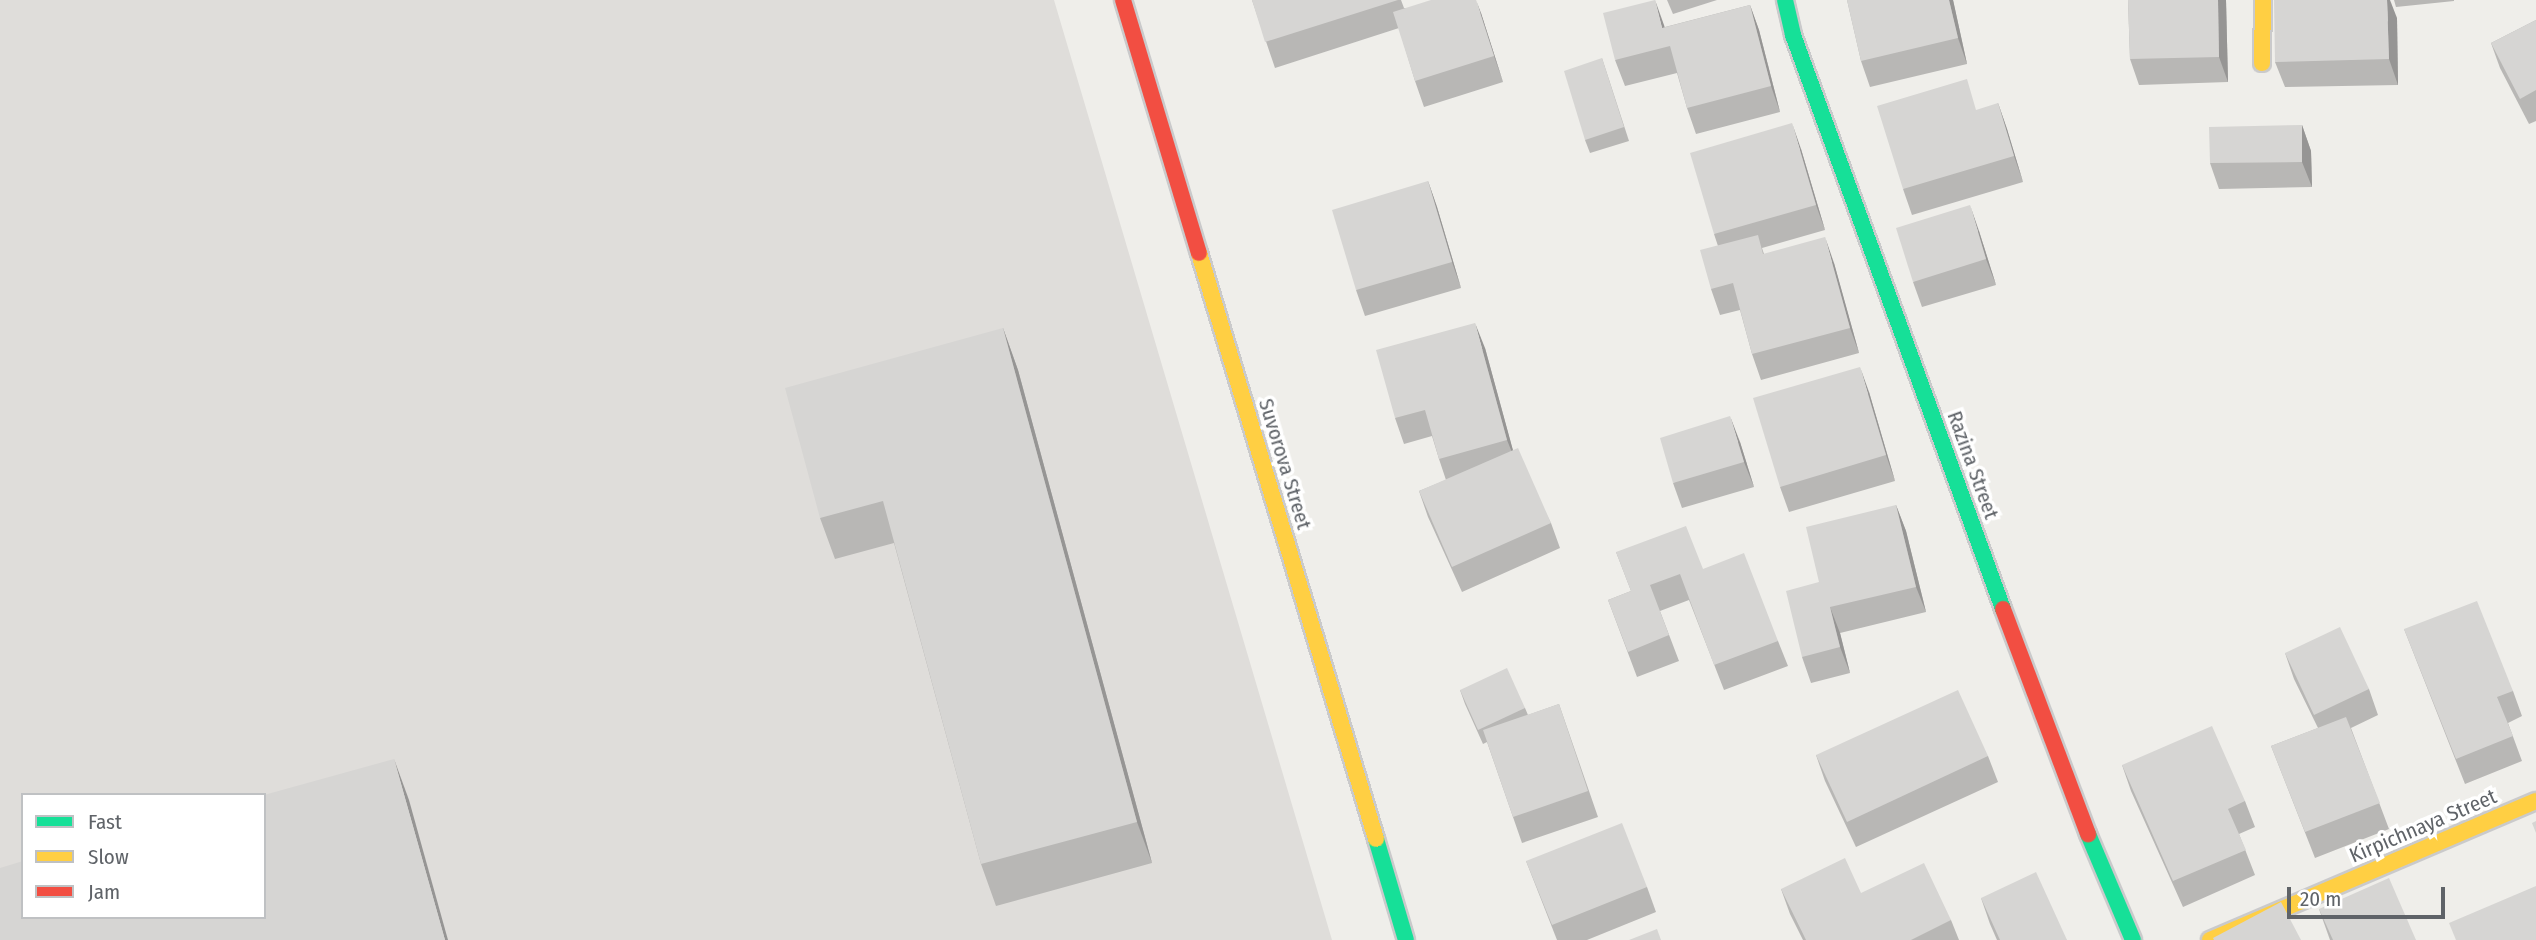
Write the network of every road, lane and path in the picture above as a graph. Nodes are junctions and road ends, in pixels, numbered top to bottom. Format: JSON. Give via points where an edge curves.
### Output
{"nodes":[{"id":1,"x":1124,"y":0,"type":"edge"},
{"id":2,"x":1785,"y":0,"type":"edge"},
{"id":3,"x":2263,"y":0,"type":"edge"},
{"id":4,"x":2262,"y":63,"type":"dead end"},
{"id":5,"x":2536,"y":801,"type":"edge"},
{"id":6,"x":1406,"y":940,"type":"edge"},
{"id":7,"x":2133,"y":940,"type":"edge"},
{"id":8,"x":2210,"y":940,"type":"edge"}],
"edges":[{"from":1,"to":6,"type":"street","name":"Suvorova Street"},
{"from":2,"to":7,"type":"street","name":"Razina Street","via":[[1793,35],[2064,778]]},
{"from":3,"to":4,"type":"street"},
{"from":5,"to":8,"type":"street","name":"Kirpichnaya Street"}]}
